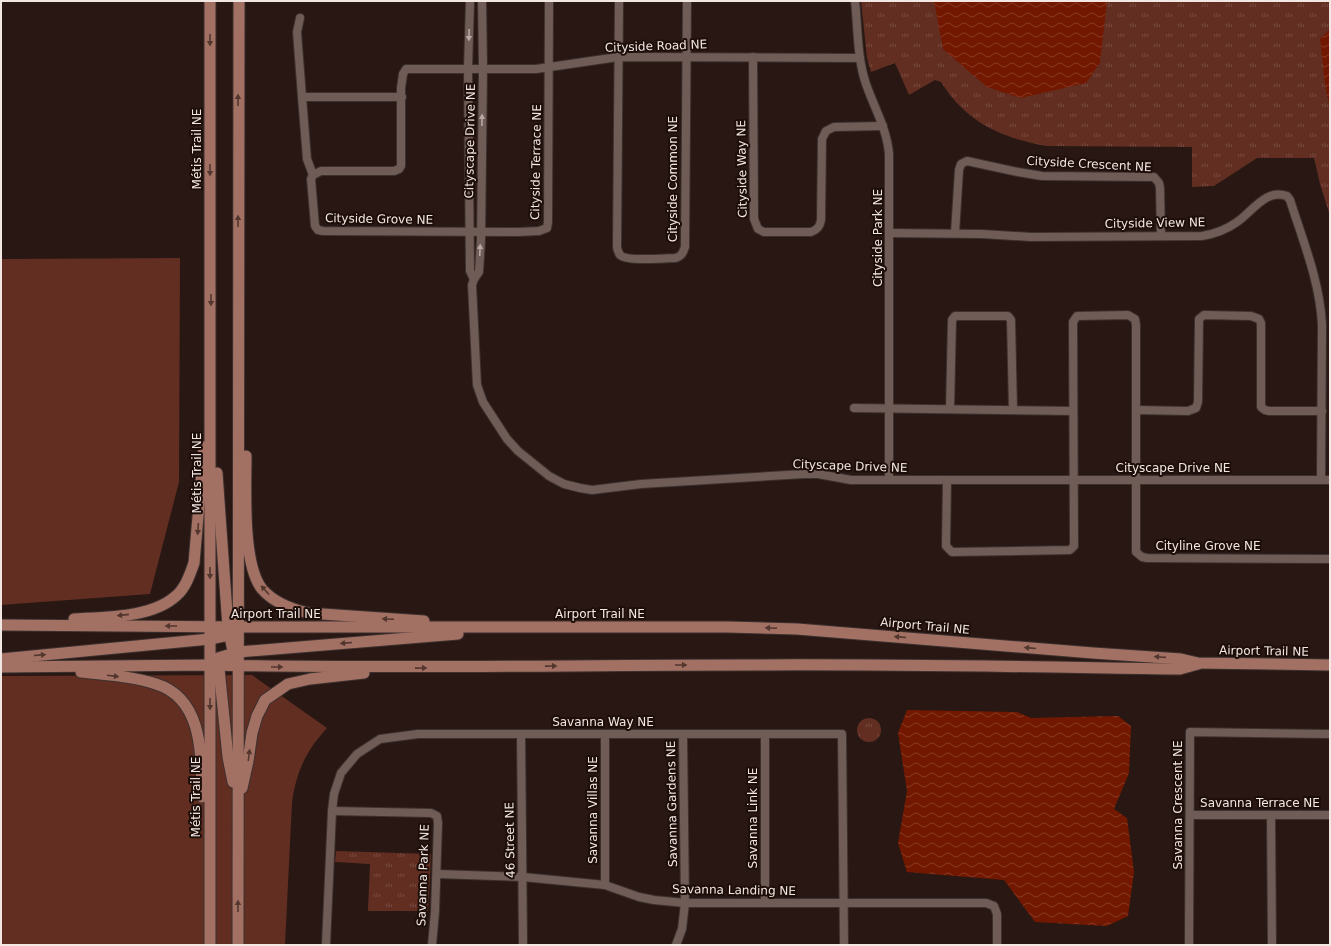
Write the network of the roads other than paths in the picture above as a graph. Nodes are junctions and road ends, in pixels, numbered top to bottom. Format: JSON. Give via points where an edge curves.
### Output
{"nodes":[{"id":1,"x":210,"y":1,"type":"edge"},
{"id":2,"x":239,"y":1,"type":"edge"},
{"id":3,"x":470,"y":1,"type":"edge"},
{"id":4,"x":482,"y":1,"type":"edge"},
{"id":5,"x":549,"y":1,"type":"edge"},
{"id":6,"x":619,"y":1,"type":"edge"},
{"id":7,"x":687,"y":1,"type":"edge"},
{"id":8,"x":855,"y":1,"type":"edge"},
{"id":9,"x":300,"y":18,"type":"dead end"},
{"id":10,"x":686,"y":57,"type":"junction"},
{"id":11,"x":753,"y":57,"type":"junction"},
{"id":12,"x":618,"y":58,"type":"junction"},
{"id":13,"x":860,"y":58,"type":"junction"},
{"id":14,"x":549,"y":67,"type":"junction"},
{"id":15,"x":483,"y":69,"type":"junction"},
{"id":16,"x":468,"y":70,"type":"junction"},
{"id":17,"x":302,"y":97,"type":"junction"},
{"id":18,"x":402,"y":97,"type":"junction"},
{"id":19,"x":883,"y":126,"type":"junction"},
{"id":20,"x":313,"y":175,"type":"junction"},
{"id":21,"x":470,"y":232,"type":"junction"},
{"id":22,"x":481,"y":232,"type":"junction"},
{"id":23,"x":890,"y":233,"type":"junction"},
{"id":24,"x":955,"y":233,"type":"junction"},
{"id":25,"x":1161,"y":236,"type":"junction"},
{"id":26,"x":238,"y":260,"type":"junction"},
{"id":27,"x":474,"y":279,"type":"junction"},
{"id":28,"x":1326,"y":315,"type":"edge"},
{"id":29,"x":210,"y":351,"type":"junction"},
{"id":30,"x":210,"y":408,"type":"junction"},
{"id":31,"x":854,"y":408,"type":"dead end"},
{"id":32,"x":889,"y":409,"type":"junction"},
{"id":33,"x":950,"y":409,"type":"junction"},
{"id":34,"x":1013,"y":410,"type":"junction"},
{"id":35,"x":1136,"y":410,"type":"junction"},
{"id":36,"x":1073,"y":411,"type":"junction"},
{"id":37,"x":1322,"y":411,"type":"junction"},
{"id":38,"x":889,"y":480,"type":"junction"},
{"id":39,"x":947,"y":480,"type":"junction"},
{"id":40,"x":1074,"y":480,"type":"junction"},
{"id":41,"x":1136,"y":480,"type":"junction"},
{"id":42,"x":1321,"y":480,"type":"junction"},
{"id":43,"x":1330,"y":480,"type":"edge"},
{"id":44,"x":1330,"y":559,"type":"edge"},
{"id":45,"x":1,"y":622,"type":"edge"},
{"id":46,"x":1,"y":625,"type":"edge"},
{"id":47,"x":210,"y":626,"type":"junction"},
{"id":48,"x":538,"y":628,"type":"junction"},
{"id":49,"x":231,"y":630,"type":"junction"},
{"id":50,"x":212,"y":639,"type":"junction"},
{"id":51,"x":235,"y":653,"type":"junction"},
{"id":52,"x":1,"y":659,"type":"edge"},
{"id":53,"x":216,"y":663,"type":"junction"},
{"id":54,"x":1198,"y":664,"type":"junction"},
{"id":55,"x":1330,"y":665,"type":"edge"},
{"id":56,"x":1,"y":667,"type":"edge"},
{"id":57,"x":32,"y":667,"type":"junction"},
{"id":58,"x":238,"y":667,"type":"junction"},
{"id":59,"x":402,"y":668,"type":"junction"},
{"id":60,"x":521,"y":734,"type":"junction"},
{"id":61,"x":683,"y":734,"type":"junction"},
{"id":62,"x":764,"y":734,"type":"junction"},
{"id":63,"x":1330,"y":734,"type":"edge"},
{"id":64,"x":605,"y":735,"type":"junction"},
{"id":65,"x":238,"y":807,"type":"junction"},
{"id":66,"x":332,"y":811,"type":"junction"},
{"id":67,"x":1190,"y":815,"type":"junction"},
{"id":68,"x":1330,"y":815,"type":"edge"},
{"id":69,"x":1271,"y":816,"type":"junction"},
{"id":70,"x":437,"y":874,"type":"junction"},
{"id":71,"x":523,"y":877,"type":"junction"},
{"id":72,"x":605,"y":885,"type":"junction"},
{"id":73,"x":765,"y":902,"type":"junction"},
{"id":74,"x":685,"y":903,"type":"junction"},
{"id":75,"x":843,"y":903,"type":"junction"},
{"id":76,"x":204,"y":945,"type":"edge"},
{"id":77,"x":210,"y":945,"type":"edge"},
{"id":78,"x":238,"y":945,"type":"edge"},
{"id":79,"x":326,"y":945,"type":"edge"},
{"id":80,"x":432,"y":945,"type":"edge"},
{"id":81,"x":523,"y":945,"type":"edge"},
{"id":82,"x":676,"y":945,"type":"edge"},
{"id":83,"x":844,"y":945,"type":"edge"},
{"id":84,"x":997,"y":945,"type":"edge"},
{"id":85,"x":1190,"y":945,"type":"edge"},
{"id":86,"x":1272,"y":945,"type":"edge"}],
"edges":[{"from":1,"to":29,"type":"main road","name":"Métis Trail NE","one_way":true},
{"from":26,"to":2,"type":"main road","one_way":true},
{"from":3,"to":16,"type":"street","name":"Cityscape Drive NE","one_way":true},
{"from":4,"to":15,"type":"street","name":"Cityscape Drive NE"},
{"from":5,"to":14,"type":"street"},
{"from":6,"to":12,"type":"street"},
{"from":7,"to":10,"type":"street"},
{"from":8,"to":13,"type":"street","name":"Cityside Park NE"},
{"from":9,"to":17,"type":"street","via":[[297,32]]},
{"from":10,"to":11,"type":"street","name":"Cityside Road NE"},
{"from":10,"to":12,"type":"street","name":"Cityside Road NE"},
{"from":10,"to":12,"type":"street","name":"Cityside Common NE","via":[[686,247],[679,257],[675,258],[629,258],[620,255],[618,250]]},
{"from":11,"to":13,"type":"street","name":"Cityside Road NE"},
{"from":11,"to":19,"type":"street","name":"Cityside Way NE","via":[[754,219],[758,228],[764,232],[811,232],[820,224],[822,139],[826,131],[834,127]]},
{"from":12,"to":14,"type":"street","name":"Cityside Road NE"},
{"from":13,"to":19,"type":"street","name":"Cityside Park NE","via":[[865,83]]},
{"from":14,"to":15,"type":"street","name":"Cityside Road NE"},
{"from":14,"to":22,"type":"street","name":"Cityside Terrace NE","via":[[547,228],[539,231]]},
{"from":15,"to":16,"type":"street","name":"Cityside Road NE"},
{"from":22,"to":15,"type":"street","name":"Cityscape Drive NE","one_way":true},
{"from":16,"to":18,"type":"street","name":"Cityside Road NE","via":[[406,69],[402,78]]},
{"from":16,"to":21,"type":"street","name":"Cityscape Drive NE"},
{"from":17,"to":18,"type":"street"},
{"from":17,"to":20,"type":"street","via":[[307,159]]},
{"from":18,"to":20,"type":"street","via":[[402,163],[399,169],[321,171]]},
{"from":19,"to":23,"type":"street","name":"Cityside Park NE","via":[[890,154]]},
{"from":20,"to":21,"type":"street","name":"Cityside Grove NE","via":[[311,179],[315,226],[318,230]]},
{"from":21,"to":22,"type":"street","name":"Cityside Terrace NE"},
{"from":21,"to":27,"type":"street","name":"Cityscape Drive NE","via":[[470,272]]},
{"from":27,"to":22,"type":"street","name":"Cityscape Drive NE","one_way":true,"via":[[479,272]]},
{"from":23,"to":24,"type":"street","name":"Cityside View NE"},
{"from":23,"to":32,"type":"street","name":"Cityside Park NE"},
{"from":24,"to":25,"type":"street","name":"Cityside View NE","via":[[1021,236]]},
{"from":24,"to":25,"type":"street","name":"Cityside Crescent NE","via":[[959,170],[961,164],[967,162],[1042,176],[1154,178],[1160,188]]},
{"from":25,"to":28,"type":"street","name":"Cityside View NE","via":[[1212,234],[1238,222],[1260,202],[1271,196],[1287,196]]},
{"from":48,"to":26,"type":"main road","one_way":true,"via":[[308,613],[290,608],[262,589],[254,575],[248,545]]},
{"from":26,"to":49,"type":"main road"},
{"from":27,"to":38,"type":"street","name":"Cityscape Drive NE","via":[[472,286],[476,377],[483,402],[518,451],[549,476],[564,484],[592,490],[642,484],[818,474],[851,480]]},
{"from":28,"to":37,"type":"street","name":"Cityside View NE"},
{"from":29,"to":30,"type":"main road","name":"Métis Trail NE"},
{"from":29,"to":45,"type":"main road","one_way":true,"via":[[194,563],[190,576],[178,595],[160,607],[132,614]]},
{"from":30,"to":47,"type":"main road","name":"Métis Trail NE","one_way":true},
{"from":30,"to":49,"type":"main road"},
{"from":31,"to":32,"type":"street"},
{"from":32,"to":33,"type":"street"},
{"from":32,"to":38,"type":"street","name":"Cityside Park NE"},
{"from":33,"to":34,"type":"street"},
{"from":33,"to":34,"type":"street","via":[[952,320],[955,316],[1008,316],[1011,320]]},
{"from":34,"to":36,"type":"street"},
{"from":35,"to":36,"type":"street","name":"Cityline Grove NE","via":[[1136,321],[1128,315],[1077,316],[1073,322]]},
{"from":35,"to":37,"type":"street","via":[[1188,411],[1196,408],[1199,319],[1204,315],[1251,316],[1259,319],[1261,407],[1264,410]]},
{"from":35,"to":41,"type":"street","name":"Cityline Grove NE"},
{"from":36,"to":40,"type":"street"},
{"from":37,"to":42,"type":"street","name":"Cityside View NE"},
{"from":38,"to":39,"type":"street","name":"Cityscape Drive NE"},
{"from":39,"to":40,"type":"street","name":"Cityscape Drive NE"},
{"from":39,"to":40,"type":"street","via":[[946,546],[952,552],[1070,550],[1074,546]]},
{"from":40,"to":41,"type":"street","name":"Cityscape Drive NE"},
{"from":41,"to":42,"type":"street","name":"Cityscape Drive NE"},
{"from":41,"to":44,"type":"street","name":"Cityline Grove NE","via":[[1135,549],[1142,557]]},
{"from":42,"to":43,"type":"street","name":"Cityscape Drive NE"},
{"from":47,"to":46,"type":"main road","name":"Airport Trail NE","one_way":true},
{"from":47,"to":49,"type":"main road","name":"Airport Trail NE"},
{"from":47,"to":50,"type":"main road"},
{"from":48,"to":49,"type":"main road","name":"Airport Trail NE"},
{"from":48,"to":51,"type":"main road","one_way":true},
{"from":54,"to":48,"type":"main road","name":"Airport Trail NE","one_way":true,"via":[[1181,659],[796,629]]},
{"from":49,"to":50,"type":"main road"},
{"from":49,"to":51,"type":"main road"},
{"from":52,"to":50,"type":"main road","one_way":true},
{"from":50,"to":53,"type":"main road"},
{"from":51,"to":53,"type":"main road"},
{"from":51,"to":58,"type":"main road"},
{"from":53,"to":57,"type":"main road","name":"Airport Trail NE"},
{"from":53,"to":58,"type":"main road","name":"Airport Trail NE"},
{"from":53,"to":65,"type":"main road","via":[[228,757]]},
{"from":53,"to":77,"type":"main road","name":"Métis Trail NE","one_way":true},
{"from":54,"to":55,"type":"main road","name":"Airport Trail NE"},
{"from":59,"to":54,"type":"main road","name":"Airport Trail NE","one_way":true,"via":[[752,664],[1180,668]]},
{"from":56,"to":57,"type":"main road","name":"Airport Trail NE"},
{"from":57,"to":76,"type":"main road","one_way":true,"via":[[125,677],[157,684],[180,697],[187,706],[197,729],[201,765]]},
{"from":58,"to":59,"type":"main road","name":"Airport Trail NE","one_way":true},
{"from":58,"to":65,"type":"main road"},
{"from":65,"to":59,"type":"main road","one_way":true,"via":[[252,733],[265,700],[288,684],[310,678],[339,677]]},
{"from":60,"to":64,"type":"street","name":"Savanna Way NE"},
{"from":60,"to":66,"type":"street","name":"Savanna Way NE","via":[[418,734],[380,739],[357,754],[341,772]]},
{"from":60,"to":71,"type":"street","name":"46 Street NE"},
{"from":61,"to":62,"type":"street","name":"Savanna Way NE"},
{"from":61,"to":64,"type":"street","name":"Savanna Way NE"},
{"from":61,"to":74,"type":"street","name":"Savanna Gardens NE"},
{"from":62,"to":73,"type":"street","name":"Savanna Link NE"},
{"from":62,"to":75,"type":"street","name":"Savanna Way NE","via":[[842,734]]},
{"from":63,"to":67,"type":"street","name":"Savanna Crescent NE","via":[[1190,732]]},
{"from":64,"to":72,"type":"street","name":"Savanna Villas NE"},
{"from":78,"to":65,"type":"main road","one_way":true},
{"from":66,"to":70,"type":"street","name":"Savanna Park NE","via":[[431,813],[437,816]]},
{"from":66,"to":79,"type":"street","name":"Savanna Way NE"},
{"from":67,"to":69,"type":"street","name":"Savanna Terrace NE"},
{"from":67,"to":85,"type":"street","name":"Savanna Crescent NE"},
{"from":68,"to":69,"type":"street","name":"Savanna Terrace NE"},
{"from":69,"to":86,"type":"street"},
{"from":70,"to":71,"type":"street","name":"Savanna Landing NE"},
{"from":70,"to":80,"type":"street","name":"Savanna Park NE"},
{"from":71,"to":72,"type":"street","name":"Savanna Landing NE"},
{"from":71,"to":81,"type":"street","name":"46 Street NE"},
{"from":72,"to":74,"type":"street","name":"Savanna Landing NE","via":[[654,900]]},
{"from":73,"to":74,"type":"street","name":"Savanna Landing NE"},
{"from":73,"to":75,"type":"street","name":"Savanna Landing NE"},
{"from":74,"to":82,"type":"street","name":"Savanna Gardens NE","via":[[682,929]]},
{"from":75,"to":83,"type":"street","name":"Savanna Way NE"},
{"from":75,"to":84,"type":"street","name":"Savanna Landing NE","via":[[986,903],[994,906],[997,914]]}]}
